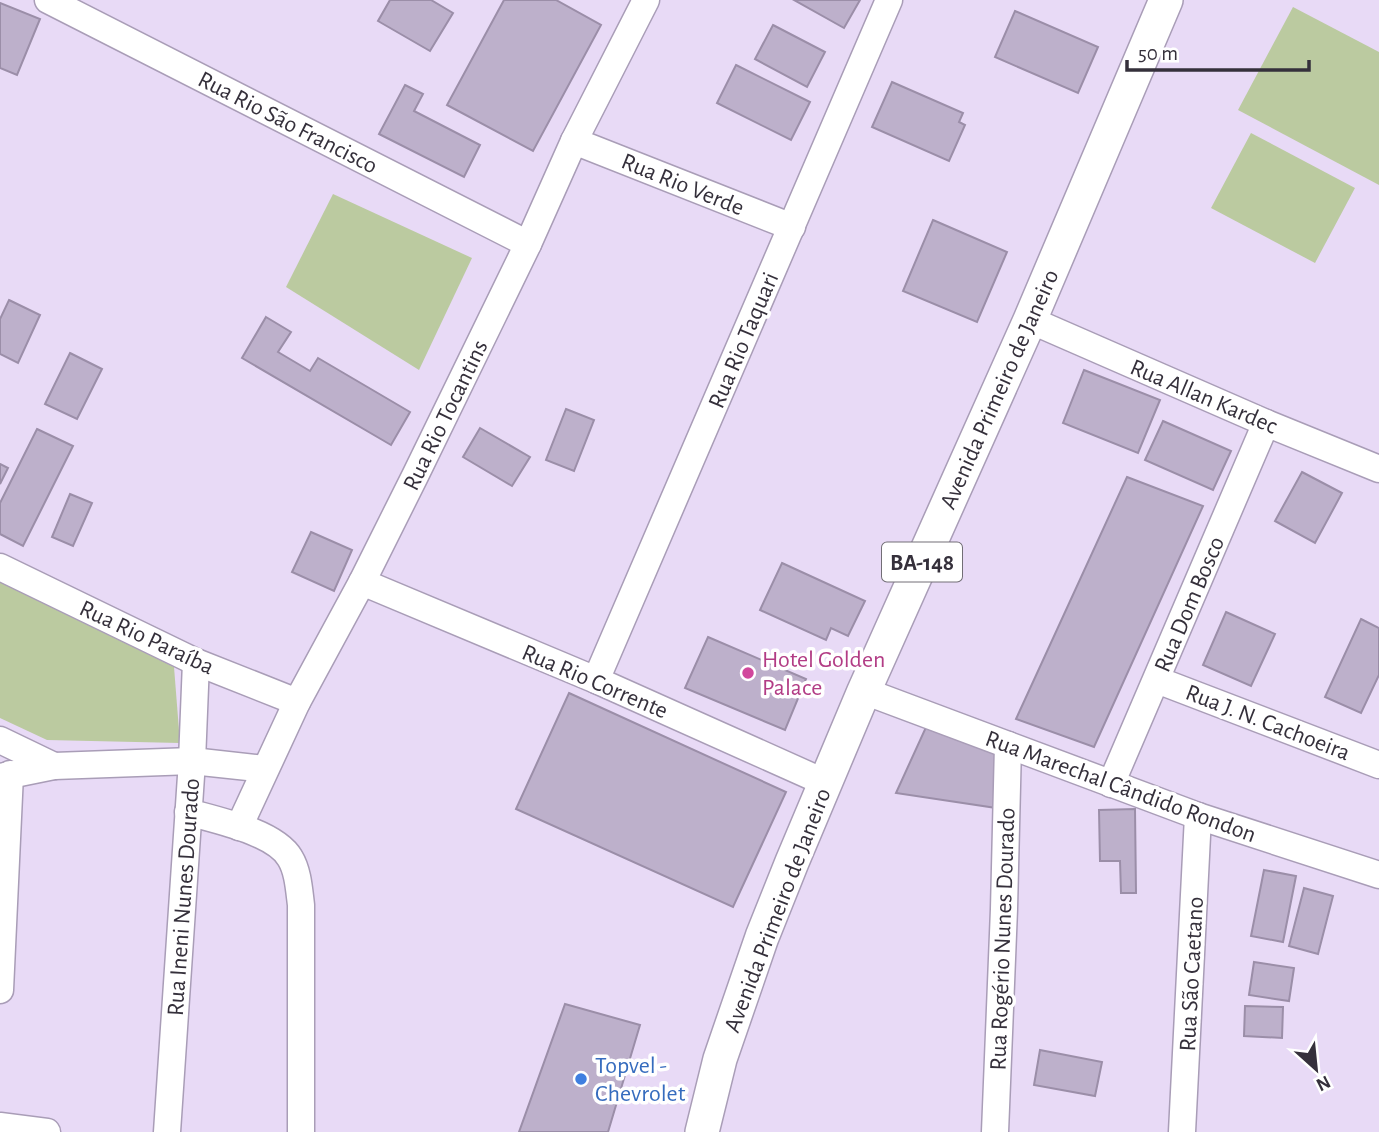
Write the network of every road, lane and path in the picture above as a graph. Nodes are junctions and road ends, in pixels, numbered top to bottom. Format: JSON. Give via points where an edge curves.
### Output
{"nodes":[{"id":1,"x":48,"y":0,"type":"edge"},
{"id":2,"x":646,"y":0,"type":"edge"},
{"id":3,"x":889,"y":0,"type":"edge"},
{"id":4,"x":1166,"y":0,"type":"edge"},
{"id":5,"x":574,"y":141,"type":"junction"},
{"id":6,"x":792,"y":227,"type":"junction"},
{"id":7,"x":528,"y":244,"type":"junction"},
{"id":8,"x":1030,"y":320,"type":"junction"},
{"id":9,"x":1266,"y":424,"type":"junction"},
{"id":10,"x":1379,"y":469,"type":"edge"},
{"id":11,"x":0,"y":567,"type":"edge"},
{"id":12,"x":362,"y":582,"type":"junction"},
{"id":13,"x":196,"y":662,"type":"junction"},
{"id":14,"x":596,"y":680,"type":"junction"},
{"id":15,"x":1157,"y":680,"type":"junction"},
{"id":16,"x":864,"y":691,"type":"junction"},
{"id":17,"x":297,"y":702,"type":"junction"},
{"id":18,"x":0,"y":740,"type":"edge"},
{"id":19,"x":1008,"y":746,"type":"junction"},
{"id":20,"x":192,"y":761,"type":"junction"},
{"id":21,"x":1379,"y":765,"type":"edge"},
{"id":22,"x":54,"y":766,"type":"junction"},
{"id":23,"x":265,"y":769,"type":"junction"},
{"id":24,"x":5,"y":775,"type":"edge"},
{"id":25,"x":826,"y":783,"type":"junction"},
{"id":26,"x":1111,"y":784,"type":"junction"},
{"id":27,"x":188,"y":812,"type":"junction"},
{"id":28,"x":1198,"y":816,"type":"junction"},
{"id":29,"x":239,"y":827,"type":"junction"},
{"id":30,"x":1379,"y":876,"type":"edge"},
{"id":31,"x":0,"y":990,"type":"edge"},
{"id":32,"x":0,"y":1126,"type":"edge"},
{"id":33,"x":47,"y":1132,"type":"edge"},
{"id":34,"x":167,"y":1132,"type":"edge"},
{"id":35,"x":301,"y":1132,"type":"edge"},
{"id":36,"x":702,"y":1132,"type":"edge"},
{"id":37,"x":995,"y":1132,"type":"edge"},
{"id":38,"x":1182,"y":1132,"type":"edge"}],
"edges":[{"from":1,"to":7,"type":"street","name":"Rua Rio São Francisco"},
{"from":2,"to":5,"type":"street","name":"Rua Rio Tocantins"},
{"from":3,"to":6,"type":"street","name":"Rua Rio Taquari"},
{"from":4,"to":8,"type":"main road","name":"Avenida Primeiro de Janeiro","number":"BA-148"},
{"from":5,"to":6,"type":"street","name":"Rua Rio Verde"},
{"from":5,"to":7,"type":"street","name":"Rua Rio Tocantins"},
{"from":6,"to":14,"type":"street","name":"Rua Rio Taquari"},
{"from":7,"to":12,"type":"street","name":"Rua Rio Tocantins"},
{"from":8,"to":9,"type":"street","name":"Rua Allan Kardec"},
{"from":8,"to":16,"type":"main road","name":"Avenida Primeiro de Janeiro","number":"BA-148"},
{"from":9,"to":10,"type":"street","name":"Rua Allan Kardec"},
{"from":9,"to":15,"type":"street","name":"Rua Dom Bosco"},
{"from":11,"to":13,"type":"street","name":"Rua Rio Paraíba"},
{"from":12,"to":14,"type":"street","name":"Rua Rio Corrente"},
{"from":12,"to":17,"type":"street","name":"Rua Rio Tocantins"},
{"from":13,"to":17,"type":"street","name":"Rua Rio Paraíba"},
{"from":13,"to":20,"type":"street","name":"Rua Ineni Nunes Dourado"},
{"from":14,"to":25,"type":"street","name":"Rua Rio Corrente"},
{"from":15,"to":21,"type":"street","name":"Rua J. N. Cachoeira"},
{"from":15,"to":26,"type":"street","name":"Rua Dom Bosco"},
{"from":16,"to":19,"type":"street","name":"Rua Marechal Cândido Rondon"},
{"from":16,"to":25,"type":"main road","name":"Avenida Primeiro de Janeiro","number":"BA-148"},
{"from":17,"to":23,"type":"street","name":"Rua Rio Tocantins"},
{"from":18,"to":22,"type":"street"},
{"from":19,"to":26,"type":"street","name":"Rua Marechal Cândido Rondon"},
{"from":19,"to":37,"type":"street","name":"Rua Rogério Nunes Dourado"},
{"from":20,"to":22,"type":"street"},
{"from":20,"to":23,"type":"street"},
{"from":20,"to":27,"type":"street","name":"Rua Ineni Nunes Dourado"},
{"from":22,"to":24,"type":"street"},
{"from":23,"to":29,"type":"street","name":"Rua Rio Tocantins"},
{"from":24,"to":31,"type":"street"},
{"from":25,"to":36,"type":"main road","name":"Avenida Primeiro de Janeiro","number":"BA-148","via":[[762,937],[720,1059]]},
{"from":26,"to":28,"type":"street","name":"Rua Marechal Cândido Rondon"},
{"from":27,"to":29,"type":"street"},
{"from":27,"to":34,"type":"street","name":"Rua Ineni Nunes Dourado"},
{"from":28,"to":30,"type":"street","name":"Rua Marechal Cândido Rondon"},
{"from":28,"to":38,"type":"street","name":"Rua São Caetano"},
{"from":29,"to":35,"type":"street","via":[[284,849],[296,873],[301,905]]},
{"from":32,"to":33,"type":"street"}]}
